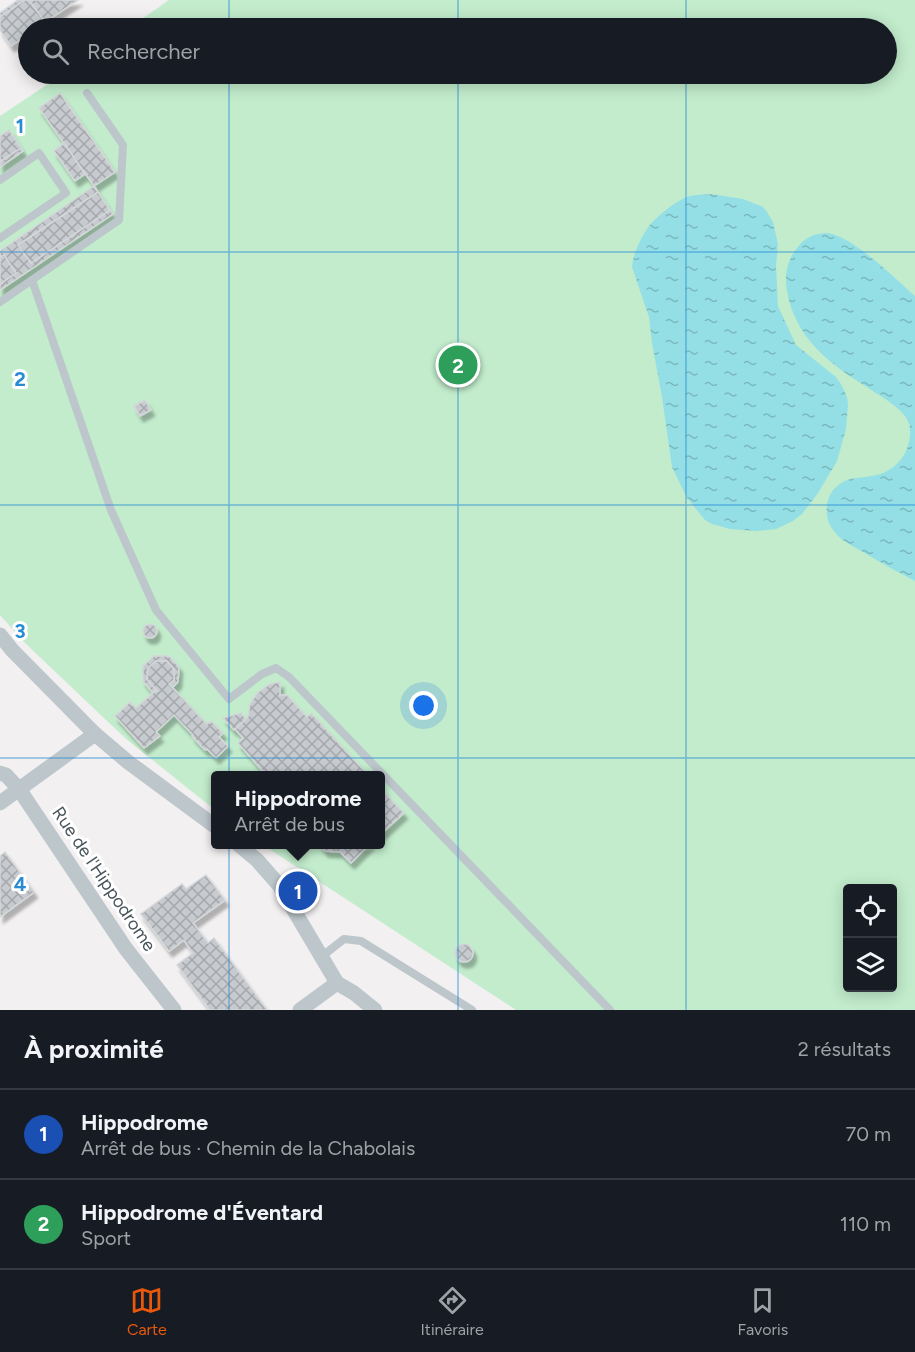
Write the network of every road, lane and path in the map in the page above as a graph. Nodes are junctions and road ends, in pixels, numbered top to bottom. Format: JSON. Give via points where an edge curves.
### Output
{"nodes":[{"id":1,"x":87,"y":93,"type":"dead end"},
{"id":2,"x":0,"y":180,"type":"edge"},
{"id":3,"x":0,"y":238,"type":"edge"},
{"id":4,"x":32,"y":280,"type":"junction"},
{"id":5,"x":0,"y":302,"type":"edge"},
{"id":6,"x":0,"y":635,"type":"edge"},
{"id":7,"x":95,"y":734,"type":"junction"},
{"id":8,"x":380,"y":771,"type":"edge"},
{"id":9,"x":0,"y":773,"type":"edge"},
{"id":10,"x":385,"y":777,"type":"edge"},
{"id":11,"x":19,"y":789,"type":"junction"},
{"id":12,"x":0,"y":803,"type":"edge"},
{"id":13,"x":211,"y":823,"type":"edge"},
{"id":14,"x":244,"y":849,"type":"edge"},
{"id":15,"x":321,"y":957,"type":"junction"},
{"id":16,"x":337,"y":983,"type":"junction"},
{"id":17,"x":174,"y":1010,"type":"edge"},
{"id":18,"x":300,"y":1010,"type":"edge"},
{"id":19,"x":375,"y":1010,"type":"edge"},
{"id":20,"x":472,"y":1010,"type":"edge"},
{"id":21,"x":610,"y":1010,"type":"edge"}],
"edges":[{"from":1,"to":4,"type":"lane","via":[[123,145],[118,220]]},
{"from":2,"to":3,"type":"lane","via":[[39,153],[66,193]]},
{"from":4,"to":5,"type":"lane"},
{"from":4,"to":8,"type":"lane","via":[[111,510],[156,610],[230,699],[276,668]]},
{"from":6,"to":7,"type":"street"},
{"from":7,"to":11,"type":"street"},
{"from":7,"to":13,"type":"street"},
{"from":9,"to":11,"type":"street","name":"Rue de l'Hippodrome"},
{"from":10,"to":21,"type":"lane"},
{"from":11,"to":12,"type":"street"},
{"from":11,"to":17,"type":"street","name":"Rue de l'Hippodrome","via":[[126,949]]},
{"from":14,"to":15,"type":"street","via":[[279,885]]},
{"from":15,"to":16,"type":"street"},
{"from":15,"to":20,"type":"lane","via":[[344,939],[361,941]]},
{"from":16,"to":18,"type":"street"},
{"from":16,"to":19,"type":"street"}]}
